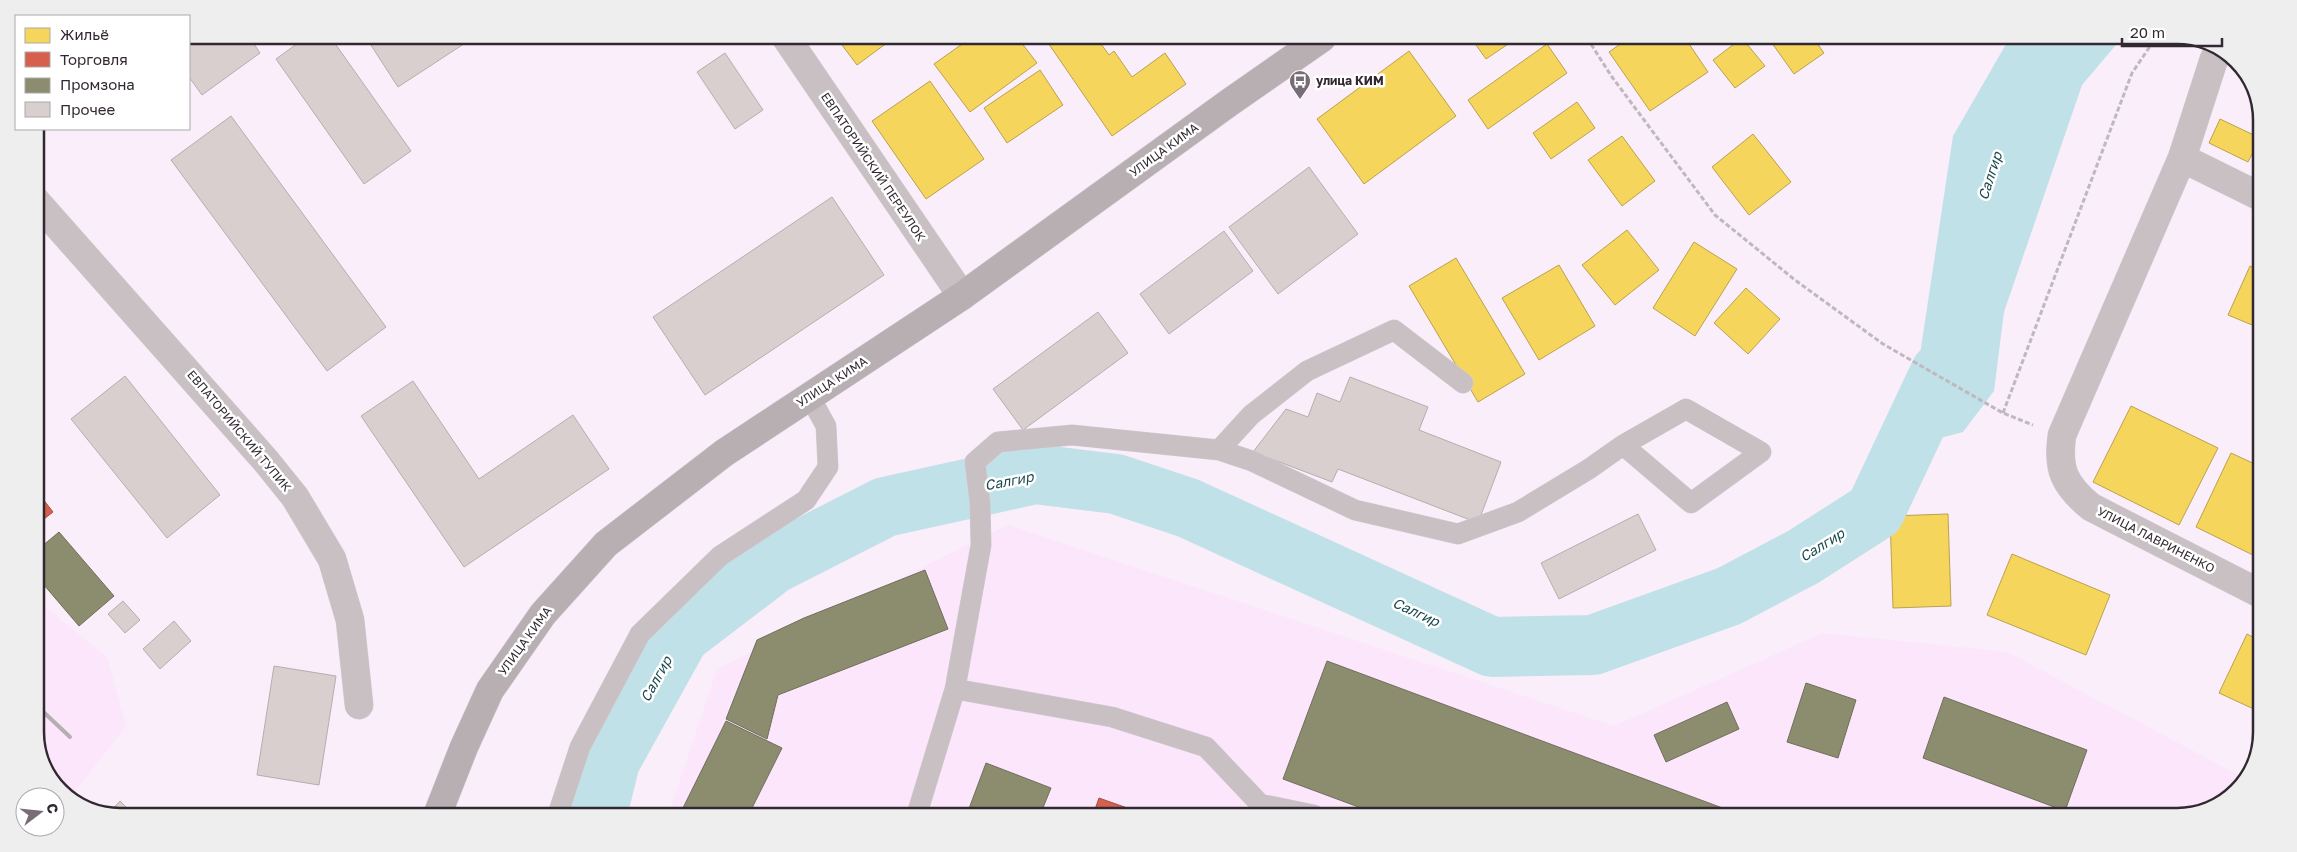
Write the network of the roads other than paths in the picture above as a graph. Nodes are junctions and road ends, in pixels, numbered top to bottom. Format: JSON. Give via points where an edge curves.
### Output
{"nodes":[{"id":1,"x":790,"y":44,"type":"edge"},
{"id":2,"x":1313,"y":44,"type":"edge"},
{"id":3,"x":2216,"y":55,"type":"edge"},
{"id":4,"x":2182,"y":158,"type":"junction"},
{"id":5,"x":2253,"y":193,"type":"edge"},
{"id":6,"x":44,"y":210,"type":"edge"},
{"id":7,"x":962,"y":296,"type":"junction"},
{"id":8,"x":1463,"y":383,"type":"dead end"},
{"id":9,"x":810,"y":397,"type":"junction"},
{"id":10,"x":1624,"y":445,"type":"junction"},
{"id":11,"x":1219,"y":450,"type":"junction"},
{"id":12,"x":2253,"y":591,"type":"edge"},
{"id":13,"x":955,"y":689,"type":"junction"},
{"id":14,"x":359,"y":705,"type":"dead end"},
{"id":15,"x":440,"y":808,"type":"edge"},
{"id":16,"x":560,"y":808,"type":"edge"},
{"id":17,"x":920,"y":808,"type":"edge"},
{"id":18,"x":1260,"y":808,"type":"edge"}],
"edges":[{"from":1,"to":7,"type":"street","name":"ЕВПАТОРИЙСКИЙ ПЕРЕУЛОК"},
{"from":2,"to":7,"type":"main road","name":"УЛИЦА КИМА"},
{"from":3,"to":4,"type":"street"},
{"from":4,"to":5,"type":"street"},
{"from":4,"to":12,"type":"street","name":"УЛИЦА ЛАВРИНЕНКО","via":[[2062,435],[2059,456],[2064,476],[2074,494],[2091,507]]},
{"from":6,"to":14,"type":"street","name":"ЕВПАТОРИЙСКИЙ ТУПИК","via":[[260,453],[295,497],[332,559],[350,620]]},
{"from":7,"to":9,"type":"main road","name":"УЛИЦА КИМА"},
{"from":8,"to":11,"type":"lane","via":[[1394,330],[1307,372],[1251,415]]},
{"from":9,"to":15,"type":"main road","name":"УЛИЦА КИМА","via":[[724,453],[606,544],[542,614],[490,690]]},
{"from":9,"to":16,"type":"lane","via":[[826,426],[828,467],[806,500],[720,556],[640,634],[580,747]]},
{"from":10,"to":10,"type":"lane","via":[[1686,409],[1761,452],[1692,502]]},
{"from":10,"to":11,"type":"lane","via":[[1518,512],[1458,534],[1355,510],[1252,461]]},
{"from":11,"to":13,"type":"lane","via":[[1072,435],[998,442],[975,462],[981,545]]},
{"from":13,"to":17,"type":"lane"},
{"from":13,"to":18,"type":"lane","via":[[1112,718],[1206,747]]}]}
